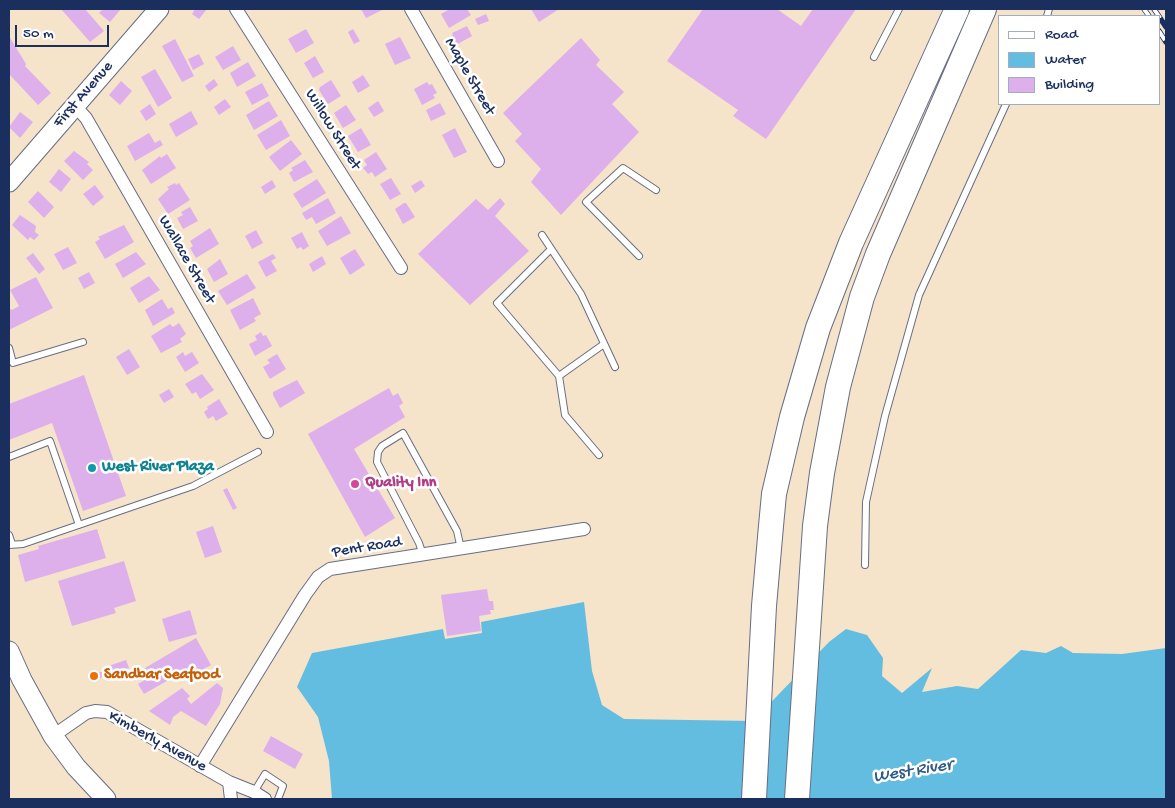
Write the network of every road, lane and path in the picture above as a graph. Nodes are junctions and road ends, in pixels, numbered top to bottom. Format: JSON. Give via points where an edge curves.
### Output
{"nodes":[{"id":1,"x":159,"y":9,"type":"edge"},
{"id":2,"x":236,"y":9,"type":"edge"},
{"id":3,"x":411,"y":9,"type":"edge"},
{"id":4,"x":899,"y":9,"type":"edge"},
{"id":5,"x":957,"y":9,"type":"edge"},
{"id":6,"x":984,"y":9,"type":"edge"},
{"id":7,"x":874,"y":57,"type":"dead end"},
{"id":8,"x":1006,"y":105,"type":"edge"},
{"id":9,"x":75,"y":106,"type":"junction"},
{"id":10,"x":498,"y":161,"type":"dead end"},
{"id":11,"x":9,"y":182,"type":"edge"},
{"id":12,"x":656,"y":190,"type":"dead end"},
{"id":13,"x":542,"y":235,"type":"dead end"},
{"id":14,"x":551,"y":249,"type":"junction"},
{"id":15,"x":639,"y":256,"type":"dead end"},
{"id":16,"x":400,"y":268,"type":"dead end"},
{"id":17,"x":83,"y":342,"type":"dead end"},
{"id":18,"x":604,"y":344,"type":"junction"},
{"id":19,"x":9,"y":348,"type":"edge"},
{"id":20,"x":11,"y":363,"type":"edge"},
{"id":21,"x":616,"y":368,"type":"dead end"},
{"id":22,"x":559,"y":376,"type":"junction"},
{"id":23,"x":266,"y":432,"type":"dead end"},
{"id":24,"x":258,"y":452,"type":"dead end"},
{"id":25,"x":599,"y":455,"type":"dead end"},
{"id":26,"x":9,"y":457,"type":"edge"},
{"id":27,"x":79,"y":525,"type":"junction"},
{"id":28,"x":584,"y":528,"type":"dead end"},
{"id":29,"x":9,"y":535,"type":"edge"},
{"id":30,"x":10,"y":544,"type":"edge"},
{"id":31,"x":461,"y":549,"type":"junction"},
{"id":32,"x":423,"y":555,"type":"junction"},
{"id":33,"x":866,"y":565,"type":"dead end"},
{"id":34,"x":9,"y":651,"type":"edge"},
{"id":35,"x":53,"y":736,"type":"junction"},
{"id":36,"x":200,"y":766,"type":"junction"},
{"id":37,"x":229,"y":782,"type":"junction"},
{"id":38,"x":254,"y":792,"type":"junction"},
{"id":39,"x":106,"y":799,"type":"edge"},
{"id":40,"x":231,"y":799,"type":"edge"},
{"id":41,"x":265,"y":799,"type":"edge"},
{"id":42,"x":278,"y":799,"type":"edge"},
{"id":43,"x":754,"y":799,"type":"edge"},
{"id":44,"x":797,"y":799,"type":"edge"}],
"edges":[{"from":1,"to":9,"type":"main road","name":"First Avenue"},
{"from":2,"to":16,"type":"street","name":"Willow Street"},
{"from":3,"to":10,"type":"street","name":"Maple Street"},
{"from":4,"to":7,"type":"lane"},
{"from":5,"to":43,"type":"highway","via":[[851,243],[827,303],[792,417],[774,494],[764,606]]},
{"from":6,"to":44,"type":"highway","via":[[895,212],[862,297],[838,387],[815,526]]},
{"from":8,"to":33,"type":"lane","via":[[920,295],[885,416],[866,502]]},
{"from":9,"to":11,"type":"main road","name":"First Avenue"},
{"from":9,"to":23,"type":"street","name":"Wallace Street","via":[[86,118]]},
{"from":12,"to":15,"type":"lane","via":[[623,168],[586,202]]},
{"from":13,"to":14,"type":"lane"},
{"from":14,"to":18,"type":"lane","via":[[581,294]]},
{"from":14,"to":22,"type":"lane","via":[[497,303]]},
{"from":17,"to":20,"type":"lane"},
{"from":18,"to":21,"type":"lane"},
{"from":18,"to":22,"type":"lane"},
{"from":19,"to":20,"type":"lane"},
{"from":22,"to":25,"type":"lane","via":[[566,415]]},
{"from":24,"to":27,"type":"lane","via":[[193,486]]},
{"from":26,"to":27,"type":"lane","via":[[50,441]]},
{"from":27,"to":30,"type":"lane","via":[[23,544]]},
{"from":28,"to":31,"type":"street","name":"Pent Road"},
{"from":29,"to":30,"type":"lane"},
{"from":31,"to":32,"type":"street","name":"Pent Road"},
{"from":31,"to":32,"type":"lane","via":[[457,531],[403,433],[382,446],[377,462]]},
{"from":32,"to":36,"type":"street","name":"Pent Road","via":[[330,570],[318,577]]},
{"from":34,"to":35,"type":"main road"},
{"from":35,"to":36,"type":"street","name":"Kimberly Avenue","via":[[86,714],[107,712]]},
{"from":35,"to":39,"type":"main road"},
{"from":36,"to":37,"type":"street","name":"Kimberly Avenue"},
{"from":37,"to":38,"type":"street","name":"Kimberly Avenue"},
{"from":37,"to":40,"type":"street"},
{"from":38,"to":41,"type":"street","name":"Kimberly Avenue"},
{"from":38,"to":42,"type":"lane","via":[[265,774],[283,786]]}]}
